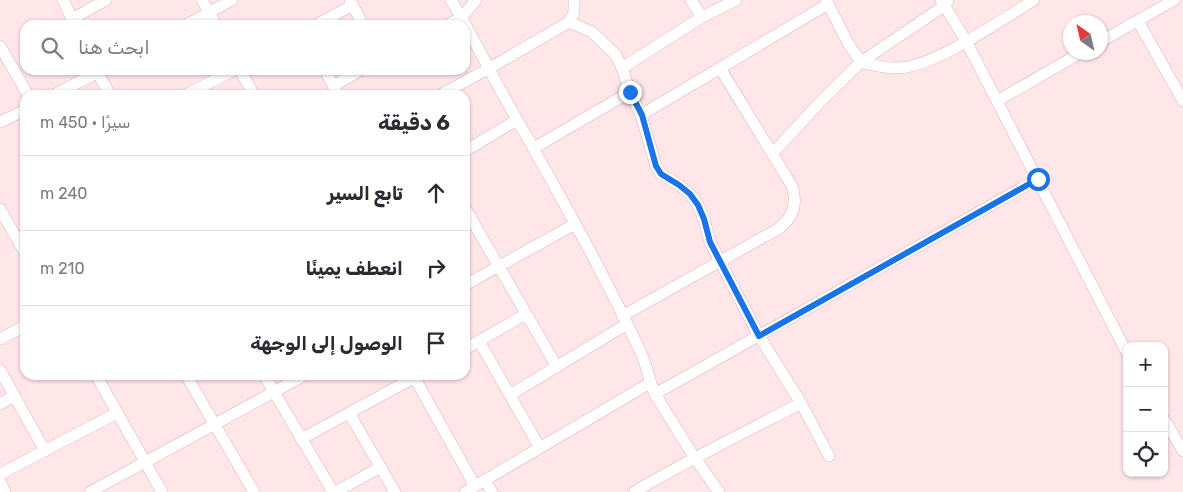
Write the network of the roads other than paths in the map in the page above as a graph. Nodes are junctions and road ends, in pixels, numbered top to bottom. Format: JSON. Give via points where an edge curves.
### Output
{"nodes":[{"id":1,"x":63,"y":0,"type":"edge"},
{"id":2,"x":106,"y":0,"type":"edge"},
{"id":3,"x":202,"y":0,"type":"edge"},
{"id":4,"x":232,"y":0,"type":"edge"},
{"id":5,"x":451,"y":0,"type":"edge"},
{"id":6,"x":476,"y":0,"type":"edge"},
{"id":7,"x":574,"y":0,"type":"edge"},
{"id":8,"x":691,"y":0,"type":"edge"},
{"id":9,"x":736,"y":0,"type":"edge"},
{"id":10,"x":1034,"y":0,"type":"edge"},
{"id":11,"x":1174,"y":0,"type":"edge"},
{"id":12,"x":352,"y":2,"type":"edge"},
{"id":13,"x":827,"y":2,"type":"edge"},
{"id":14,"x":944,"y":2,"type":"edge"},
{"id":15,"x":209,"y":13,"type":"junction"},
{"id":16,"x":462,"y":17,"type":"junction"},
{"id":17,"x":702,"y":17,"type":"junction"},
{"id":18,"x":72,"y":20,"type":"edge"},
{"id":19,"x":76,"y":20,"type":"edge"},
{"id":20,"x":196,"y":20,"type":"edge"},
{"id":21,"x":213,"y":20,"type":"edge"},
{"id":22,"x":324,"y":20,"type":"edge"},
{"id":23,"x":361,"y":20,"type":"edge"},
{"id":24,"x":456,"y":20,"type":"edge"},
{"id":25,"x":464,"y":20,"type":"edge"},
{"id":26,"x":1138,"y":21,"type":"junction"},
{"id":27,"x":569,"y":22,"type":"junction"},
{"id":28,"x":470,"y":33,"type":"edge"},
{"id":29,"x":1108,"y":38,"type":"edge"},
{"id":30,"x":966,"y":41,"type":"junction"},
{"id":31,"x":0,"y":46,"type":"edge"},
{"id":32,"x":1068,"y":60,"type":"edge"},
{"id":33,"x":861,"y":62,"type":"junction"},
{"id":34,"x":622,"y":68,"type":"junction"},
{"id":35,"x":720,"y":68,"type":"junction"},
{"id":36,"x":488,"y":69,"type":"junction"},
{"id":37,"x":92,"y":75,"type":"edge"},
{"id":38,"x":101,"y":75,"type":"edge"},
{"id":39,"x":224,"y":75,"type":"edge"},
{"id":40,"x":243,"y":75,"type":"edge"},
{"id":41,"x":328,"y":75,"type":"edge"},
{"id":42,"x":355,"y":75,"type":"edge"},
{"id":43,"x":25,"y":90,"type":"edge"},
{"id":44,"x":63,"y":90,"type":"edge"},
{"id":45,"x":108,"y":90,"type":"edge"},
{"id":46,"x":196,"y":90,"type":"edge"},
{"id":47,"x":251,"y":90,"type":"edge"},
{"id":48,"x":336,"y":90,"type":"edge"},
{"id":49,"x":449,"y":90,"type":"edge"},
{"id":50,"x":630,"y":92,"type":"junction"},
{"id":51,"x":997,"y":101,"type":"junction"},
{"id":52,"x":1183,"y":101,"type":"edge"},
{"id":53,"x":20,"y":112,"type":"edge"},
{"id":54,"x":642,"y":115,"type":"junction"},
{"id":55,"x":517,"y":120,"type":"junction"},
{"id":56,"x":0,"y":122,"type":"edge"},
{"id":57,"x":470,"y":148,"type":"edge"},
{"id":58,"x":534,"y":148,"type":"junction"},
{"id":59,"x":772,"y":153,"type":"junction"},
{"id":60,"x":1038,"y":179,"type":"junction"},
{"id":61,"x":0,"y":209,"type":"edge"},
{"id":62,"x":470,"y":217,"type":"edge"},
{"id":63,"x":575,"y":224,"type":"junction"},
{"id":64,"x":20,"y":244,"type":"edge"},
{"id":65,"x":720,"y":262,"type":"junction"},
{"id":66,"x":499,"y":264,"type":"junction"},
{"id":67,"x":470,"y":282,"type":"edge"},
{"id":68,"x":526,"y":314,"type":"junction"},
{"id":69,"x":624,"y":320,"type":"junction"},
{"id":70,"x":20,"y":329,"type":"edge"},
{"id":71,"x":759,"y":336,"type":"junction"},
{"id":72,"x":0,"y":340,"type":"edge"},
{"id":73,"x":479,"y":341,"type":"junction"},
{"id":74,"x":1123,"y":345,"type":"edge"},
{"id":75,"x":470,"y":346,"type":"edge"},
{"id":76,"x":557,"y":367,"type":"junction"},
{"id":77,"x":0,"y":370,"type":"edge"},
{"id":78,"x":99,"y":380,"type":"edge"},
{"id":79,"x":189,"y":380,"type":"edge"},
{"id":80,"x":267,"y":380,"type":"edge"},
{"id":81,"x":296,"y":380,"type":"edge"},
{"id":82,"x":408,"y":380,"type":"edge"},
{"id":83,"x":417,"y":380,"type":"edge"},
{"id":84,"x":653,"y":389,"type":"junction"},
{"id":85,"x":273,"y":392,"type":"junction"},
{"id":86,"x":510,"y":395,"type":"junction"},
{"id":87,"x":14,"y":396,"type":"junction"},
{"id":88,"x":801,"y":403,"type":"junction"},
{"id":89,"x":0,"y":404,"type":"edge"},
{"id":90,"x":117,"y":413,"type":"junction"},
{"id":91,"x":349,"y":413,"type":"junction"},
{"id":92,"x":215,"y":424,"type":"junction"},
{"id":93,"x":1168,"y":426,"type":"edge"},
{"id":94,"x":301,"y":439,"type":"junction"},
{"id":95,"x":540,"y":448,"type":"junction"},
{"id":96,"x":45,"y":451,"type":"junction"},
{"id":97,"x":1183,"y":451,"type":"edge"},
{"id":98,"x":829,"y":456,"type":"dead end"},
{"id":99,"x":694,"y":457,"type":"junction"},
{"id":100,"x":144,"y":462,"type":"junction"},
{"id":101,"x":381,"y":467,"type":"junction"},
{"id":102,"x":0,"y":474,"type":"edge"},
{"id":103,"x":0,"y":481,"type":"edge"},
{"id":104,"x":475,"y":486,"type":"edge"},
{"id":105,"x":6,"y":492,"type":"edge"},
{"id":106,"x":90,"y":492,"type":"edge"},
{"id":107,"x":162,"y":492,"type":"edge"},
{"id":108,"x":254,"y":492,"type":"edge"},
{"id":109,"x":334,"y":492,"type":"edge"},
{"id":110,"x":395,"y":492,"type":"edge"},
{"id":111,"x":492,"y":492,"type":"edge"},
{"id":112,"x":634,"y":492,"type":"edge"},
{"id":113,"x":719,"y":492,"type":"edge"}],
"edges":[{"from":1,"to":18,"type":"street"},
{"from":2,"to":19,"type":"street"},
{"from":3,"to":15,"type":"street"},
{"from":4,"to":15,"type":"street"},
{"from":5,"to":16,"type":"street"},
{"from":6,"to":16,"type":"street"},
{"from":7,"to":27,"type":"street","via":[[574,13]]},
{"from":8,"to":17,"type":"street"},
{"from":9,"to":17,"type":"street"},
{"from":10,"to":30,"type":"street"},
{"from":11,"to":26,"type":"street"},
{"from":12,"to":22,"type":"street"},
{"from":12,"to":23,"type":"street"},
{"from":13,"to":33,"type":"street"},
{"from":13,"to":35,"type":"street"},
{"from":14,"to":30,"type":"street"},
{"from":14,"to":33,"type":"street"},
{"from":15,"to":20,"type":"street"},
{"from":15,"to":21,"type":"street"},
{"from":16,"to":24,"type":"street"},
{"from":16,"to":25,"type":"street"},
{"from":17,"to":34,"type":"street"},
{"from":26,"to":29,"type":"street"},
{"from":26,"to":52,"type":"street"},
{"from":27,"to":34,"type":"street","via":[[592,32],[616,55]]},
{"from":27,"to":36,"type":"street"},
{"from":28,"to":36,"type":"street"},
{"from":30,"to":33,"type":"street","via":[[920,64],[901,68]]},
{"from":30,"to":51,"type":"street"},
{"from":31,"to":43,"type":"street"},
{"from":32,"to":51,"type":"street"},
{"from":33,"to":59,"type":"street"},
{"from":34,"to":50,"type":"street"},
{"from":35,"to":54,"type":"street"},
{"from":35,"to":59,"type":"street"},
{"from":36,"to":49,"type":"street"},
{"from":36,"to":55,"type":"street"},
{"from":37,"to":44,"type":"street"},
{"from":38,"to":45,"type":"street"},
{"from":39,"to":46,"type":"street"},
{"from":40,"to":47,"type":"street"},
{"from":41,"to":48,"type":"street"},
{"from":42,"to":48,"type":"street"},
{"from":50,"to":54,"type":"street"},
{"from":50,"to":58,"type":"street"},
{"from":51,"to":60,"type":"street"},
{"from":53,"to":56,"type":"street"},
{"from":54,"to":65,"type":"street","via":[[656,166],[661,174],[690,194],[704,219]]},
{"from":55,"to":57,"type":"street"},
{"from":55,"to":58,"type":"street"},
{"from":58,"to":63,"type":"street"},
{"from":59,"to":65,"type":"street","via":[[792,186],[795,200],[789,220]]},
{"from":60,"to":71,"type":"street"},
{"from":60,"to":74,"type":"street"},
{"from":61,"to":64,"type":"street"},
{"from":62,"to":66,"type":"street"},
{"from":63,"to":66,"type":"street"},
{"from":63,"to":69,"type":"street"},
{"from":65,"to":69,"type":"street"},
{"from":65,"to":71,"type":"street"},
{"from":66,"to":67,"type":"street"},
{"from":66,"to":68,"type":"street"},
{"from":68,"to":73,"type":"street"},
{"from":68,"to":76,"type":"street"},
{"from":69,"to":76,"type":"street"},
{"from":69,"to":84,"type":"street","via":[[643,357]]},
{"from":70,"to":72,"type":"street"},
{"from":71,"to":84,"type":"street"},
{"from":71,"to":88,"type":"street"},
{"from":73,"to":75,"type":"street"},
{"from":73,"to":86,"type":"street"},
{"from":76,"to":86,"type":"street"},
{"from":77,"to":87,"type":"street"},
{"from":78,"to":90,"type":"street"},
{"from":79,"to":92,"type":"street"},
{"from":80,"to":85,"type":"street"},
{"from":81,"to":85,"type":"street"},
{"from":82,"to":91,"type":"street"},
{"from":83,"to":104,"type":"street"},
{"from":84,"to":95,"type":"street"},
{"from":84,"to":99,"type":"street"},
{"from":85,"to":92,"type":"street"},
{"from":85,"to":94,"type":"street"},
{"from":86,"to":95,"type":"street"},
{"from":87,"to":89,"type":"street"},
{"from":87,"to":96,"type":"street"},
{"from":88,"to":98,"type":"street"},
{"from":88,"to":99,"type":"street"},
{"from":90,"to":96,"type":"street"},
{"from":90,"to":100,"type":"street"},
{"from":91,"to":94,"type":"street"},
{"from":91,"to":101,"type":"street"},
{"from":92,"to":100,"type":"street"},
{"from":92,"to":108,"type":"street"},
{"from":93,"to":97,"type":"street"},
{"from":94,"to":109,"type":"street"},
{"from":95,"to":104,"type":"street"},
{"from":96,"to":102,"type":"street"},
{"from":99,"to":112,"type":"street"},
{"from":99,"to":113,"type":"street"},
{"from":100,"to":106,"type":"street"},
{"from":100,"to":107,"type":"street"},
{"from":101,"to":109,"type":"street"},
{"from":101,"to":110,"type":"street"},
{"from":103,"to":105,"type":"street"},
{"from":104,"to":111,"type":"street"}]}
